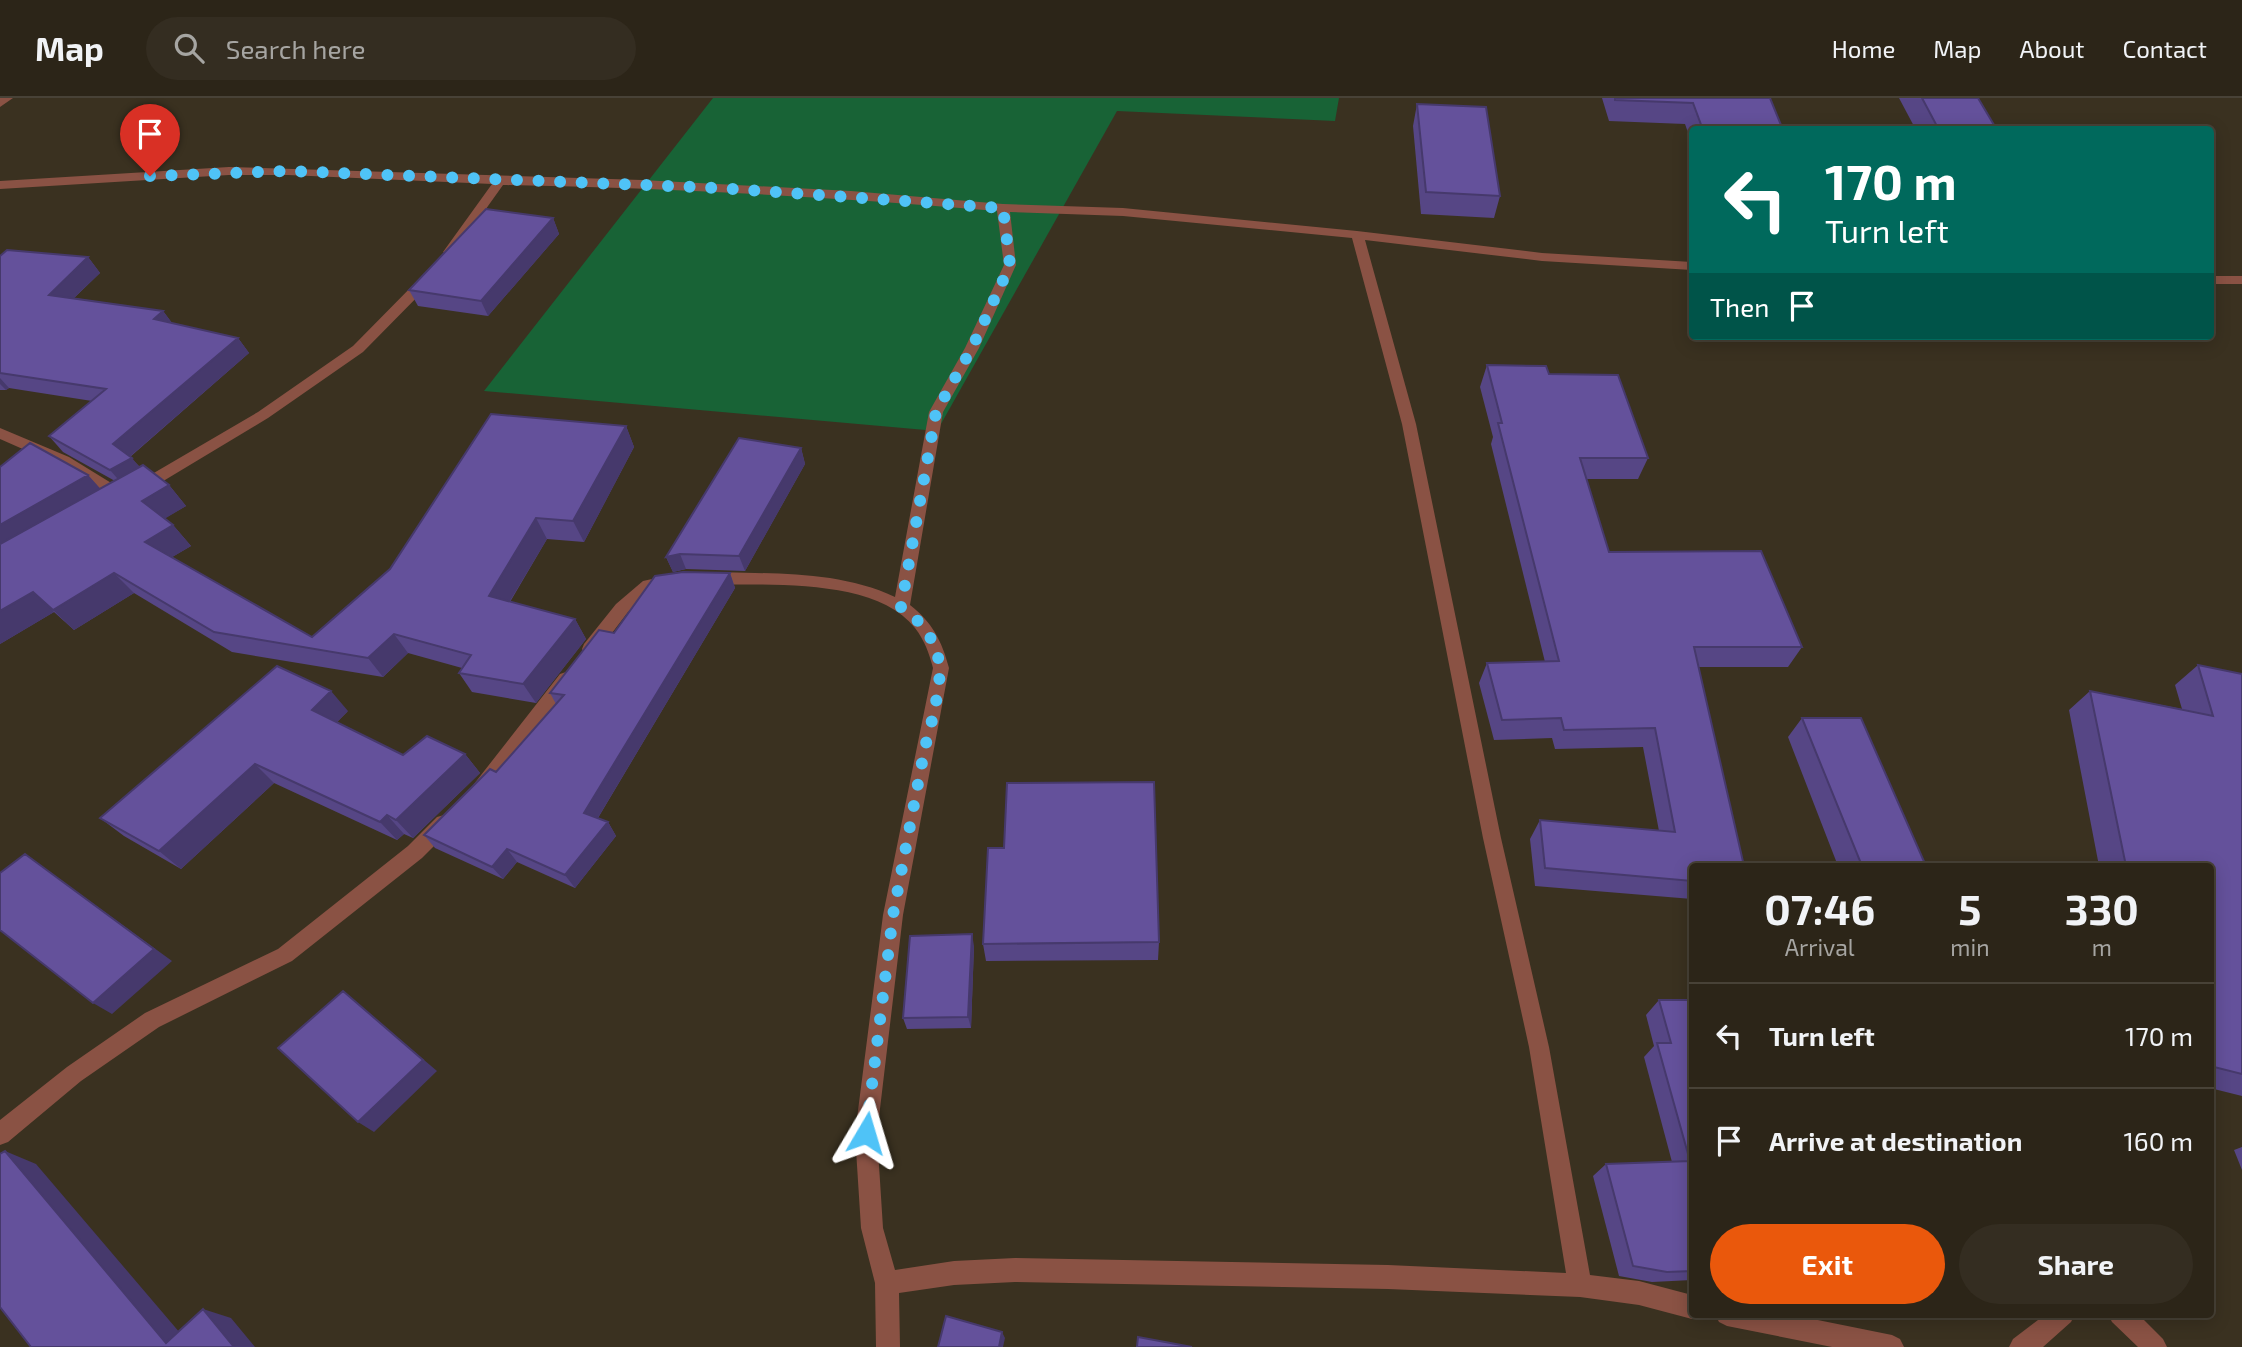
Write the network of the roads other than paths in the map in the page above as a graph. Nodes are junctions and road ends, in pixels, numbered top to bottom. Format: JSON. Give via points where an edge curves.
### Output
{"nodes":[{"id":1,"x":7,"y":98,"type":"edge"},
{"id":2,"x":0,"y":104,"type":"edge"},
{"id":3,"x":500,"y":181,"type":"junction"},
{"id":4,"x":0,"y":186,"type":"edge"},
{"id":5,"x":1003,"y":208,"type":"junction"},
{"id":6,"x":1357,"y":234,"type":"junction"},
{"id":7,"x":1689,"y":266,"type":"edge"},
{"id":8,"x":2214,"y":280,"type":"edge"},
{"id":9,"x":2242,"y":280,"type":"edge"},
{"id":10,"x":0,"y":433,"type":"edge"},
{"id":11,"x":901,"y":607,"type":"junction"},
{"id":12,"x":0,"y":1133,"type":"edge"},
{"id":13,"x":887,"y":1283,"type":"junction"},
{"id":14,"x":1580,"y":1285,"type":"junction"},
{"id":15,"x":1689,"y":1306,"type":"edge"},
{"id":16,"x":1747,"y":1318,"type":"edge"},
{"id":17,"x":2059,"y":1318,"type":"edge"},
{"id":18,"x":2124,"y":1318,"type":"edge"},
{"id":19,"x":888,"y":1347,"type":"edge"},
{"id":20,"x":1892,"y":1347,"type":"edge"},
{"id":21,"x":2021,"y":1347,"type":"edge"},
{"id":22,"x":2155,"y":1347,"type":"edge"}],
"edges":[{"from":1,"to":2,"type":"street"},
{"from":3,"to":4,"type":"street","via":[[264,171]]},
{"from":3,"to":5,"type":"street","via":[[720,188]]},
{"from":3,"to":10,"type":"street","via":[[437,269],[358,349],[262,415],[120,500],[64,461]]},
{"from":5,"to":6,"type":"street","via":[[1123,212]]},
{"from":5,"to":11,"type":"street","via":[[1010,265],[936,412]]},
{"from":6,"to":7,"type":"street","via":[[1542,257]]},
{"from":6,"to":14,"type":"street","via":[[1412,437],[1539,1047]]},
{"from":8,"to":9,"type":"street"},
{"from":11,"to":12,"type":"street","via":[[867,591],[820,582],[686,578],[649,585],[622,608],[493,775],[415,852],[285,956],[152,1020]]},
{"from":11,"to":13,"type":"street","via":[[934,643],[941,668],[893,915],[866,1133],[872,1228]]},
{"from":13,"to":14,"type":"street","via":[[954,1273],[1027,1270]]},
{"from":13,"to":19,"type":"street"},
{"from":14,"to":15,"type":"street"},
{"from":16,"to":20,"type":"street"},
{"from":17,"to":21,"type":"street"},
{"from":18,"to":22,"type":"street"}]}
